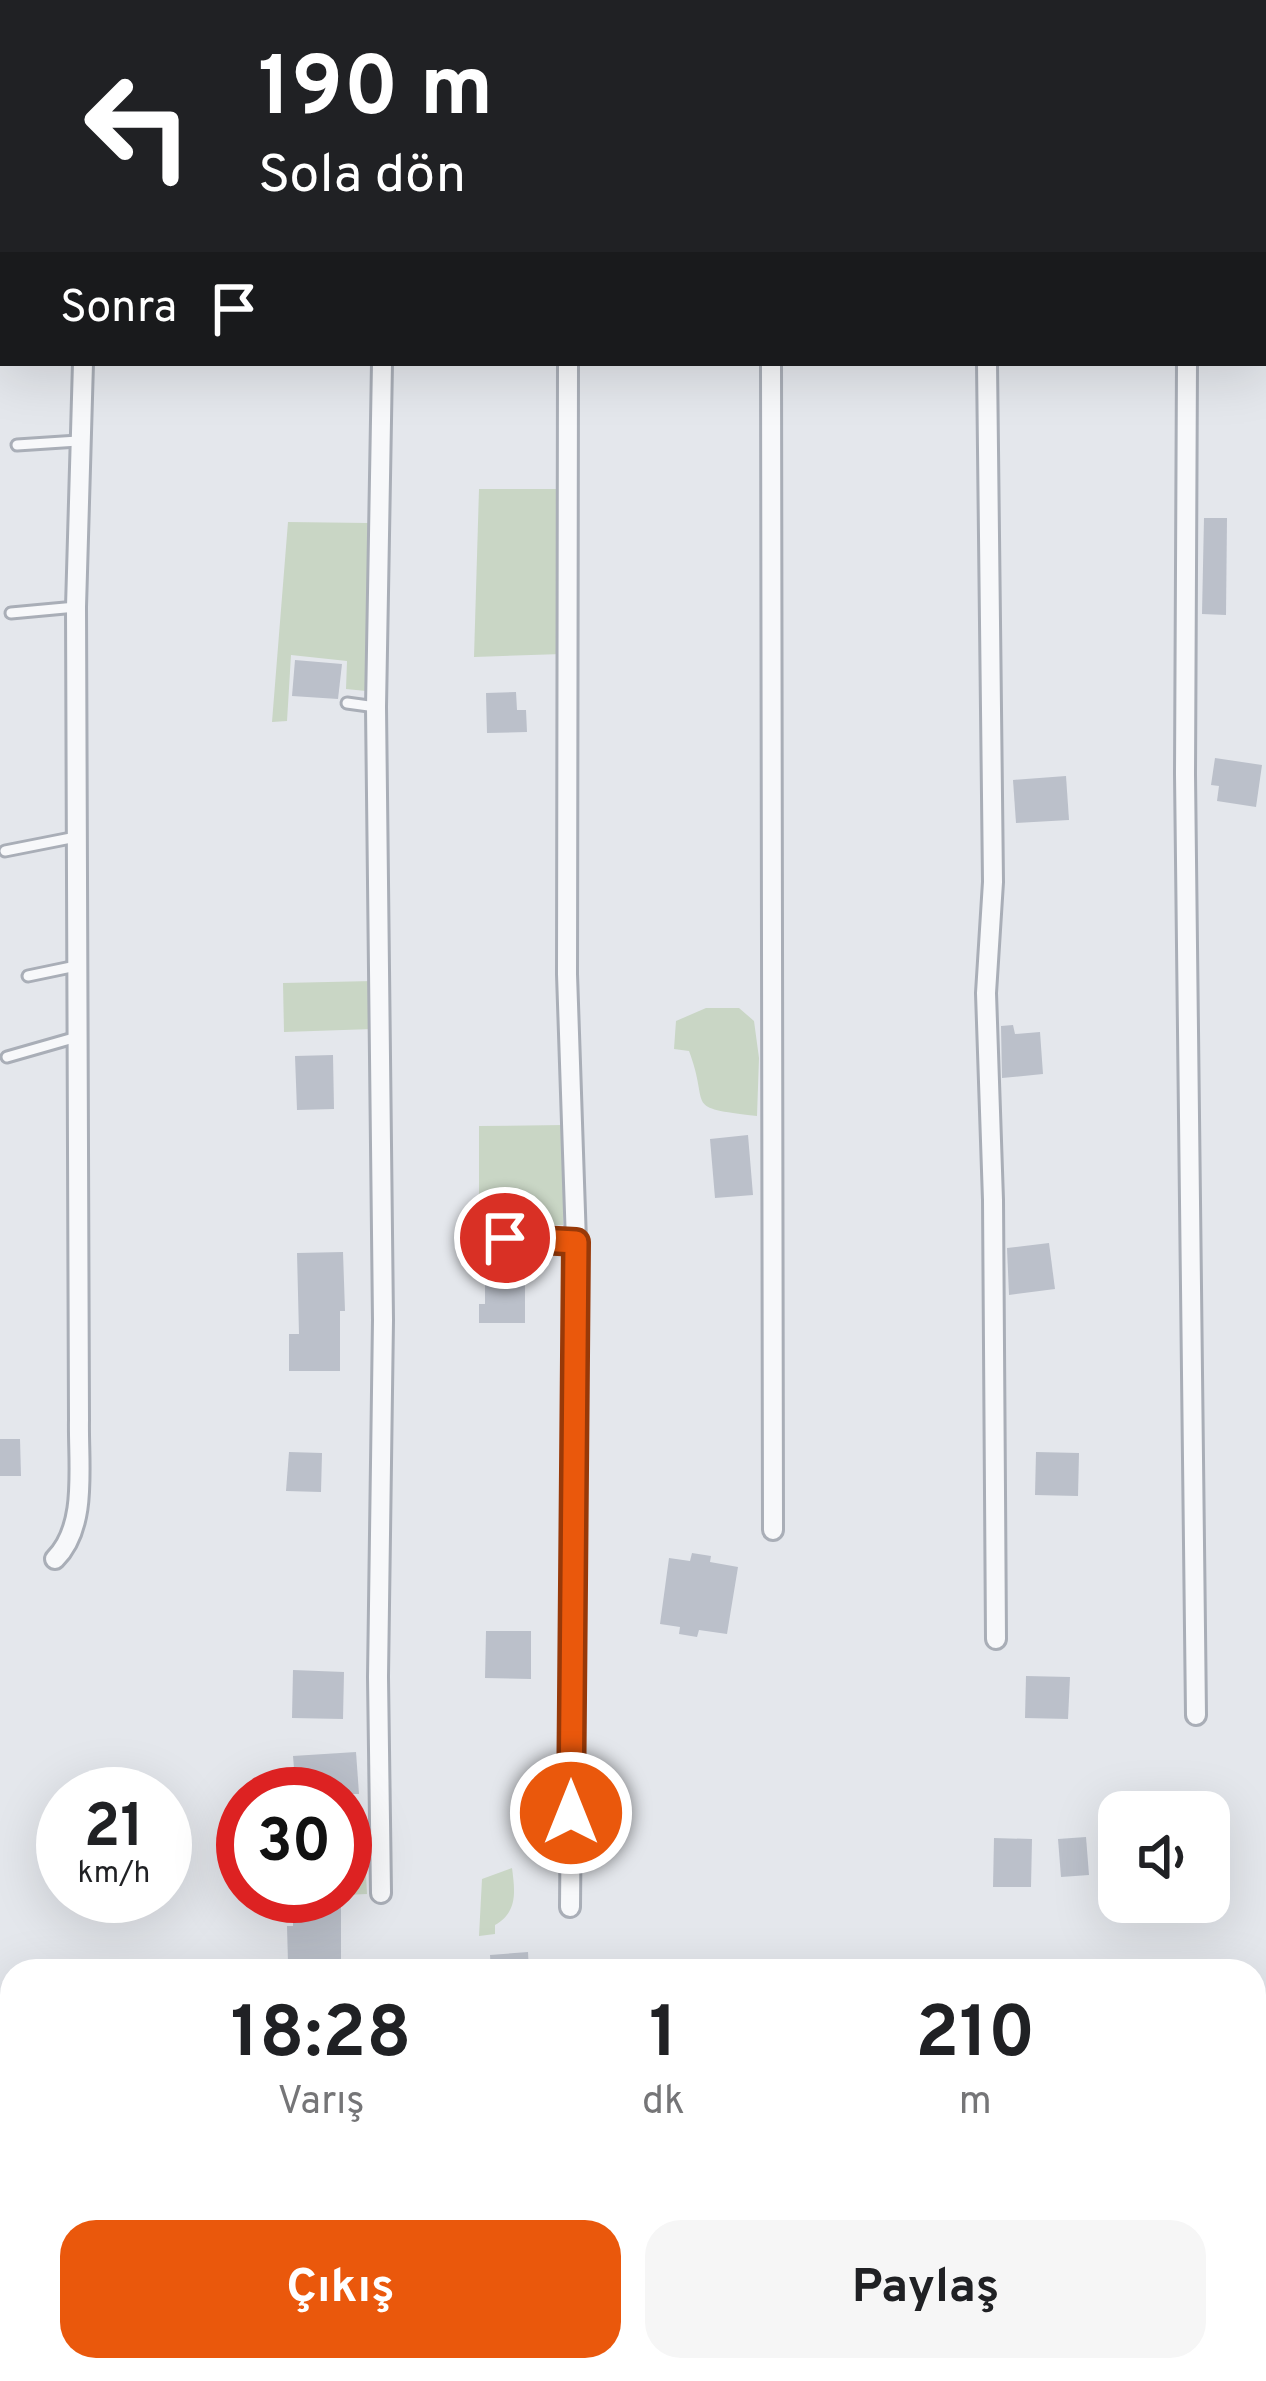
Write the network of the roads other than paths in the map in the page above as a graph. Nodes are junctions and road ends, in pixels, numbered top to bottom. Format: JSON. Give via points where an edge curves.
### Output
{"nodes":[{"id":1,"x":83,"y":366,"type":"edge"},
{"id":2,"x":382,"y":366,"type":"edge"},
{"id":3,"x":568,"y":366,"type":"edge"},
{"id":4,"x":771,"y":366,"type":"edge"},
{"id":5,"x":986,"y":366,"type":"edge"},
{"id":6,"x":1187,"y":366,"type":"edge"},
{"id":7,"x":79,"y":441,"type":"junction"},
{"id":8,"x":17,"y":445,"type":"dead end"},
{"id":9,"x":76,"y":608,"type":"junction"},
{"id":10,"x":10,"y":614,"type":"dead end"},
{"id":11,"x":347,"y":704,"type":"dead end"},
{"id":12,"x":376,"y":707,"type":"junction"},
{"id":13,"x":76,"y":837,"type":"junction"},
{"id":14,"x":4,"y":851,"type":"dead end"},
{"id":15,"x":76,"y":966,"type":"junction"},
{"id":16,"x":28,"y":976,"type":"dead end"},
{"id":17,"x":77,"y":1037,"type":"junction"},
{"id":18,"x":7,"y":1057,"type":"dead end"},
{"id":19,"x":505,"y":1238,"type":"dead end"},
{"id":20,"x":576,"y":1242,"type":"junction"},
{"id":21,"x":773,"y":1530,"type":"dead end"},
{"id":22,"x":55,"y":1559,"type":"dead end"},
{"id":23,"x":995,"y":1639,"type":"dead end"},
{"id":24,"x":1196,"y":1714,"type":"dead end"},
{"id":25,"x":381,"y":1893,"type":"dead end"},
{"id":26,"x":570,"y":1907,"type":"dead end"}],
"edges":[{"from":1,"to":7,"type":"street"},
{"from":2,"to":12,"type":"street"},
{"from":3,"to":20,"type":"street","via":[[567,974]]},
{"from":4,"to":21,"type":"street"},
{"from":5,"to":23,"type":"street"},
{"from":6,"to":24,"type":"street"},
{"from":7,"to":8,"type":"lane"},
{"from":7,"to":9,"type":"street"},
{"from":9,"to":10,"type":"lane"},
{"from":9,"to":13,"type":"street"},
{"from":11,"to":12,"type":"lane"},
{"from":12,"to":25,"type":"street"},
{"from":13,"to":14,"type":"lane"},
{"from":13,"to":15,"type":"street"},
{"from":15,"to":16,"type":"lane"},
{"from":15,"to":17,"type":"street"},
{"from":17,"to":18,"type":"lane"},
{"from":17,"to":22,"type":"street","via":[[78,1487],[75,1528]]},
{"from":19,"to":20,"type":"lane"},
{"from":20,"to":26,"type":"street"}]}
